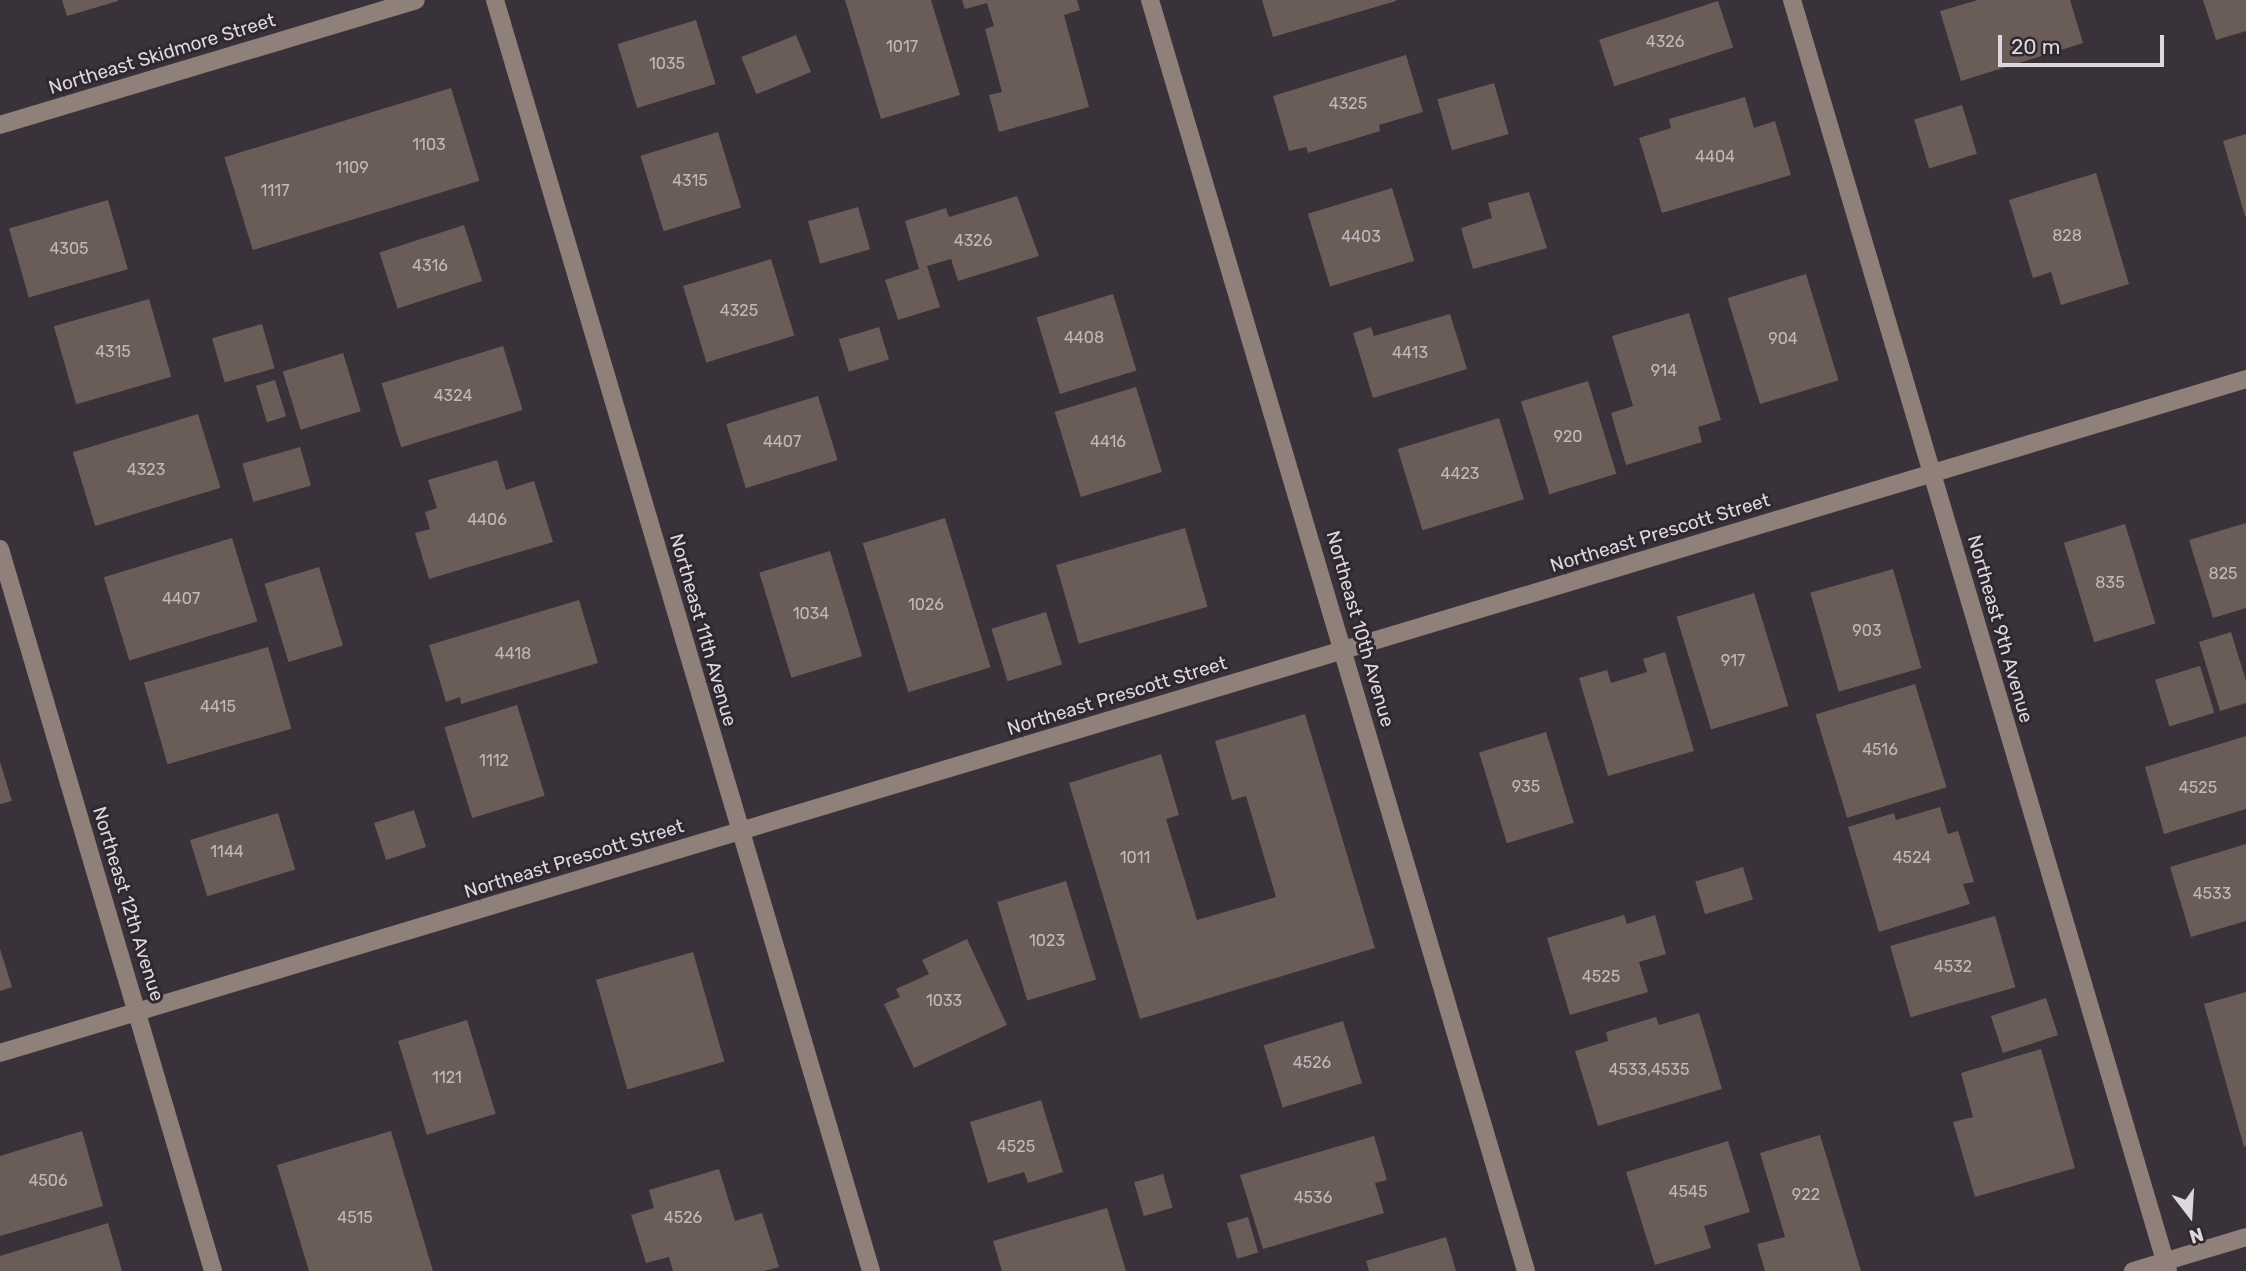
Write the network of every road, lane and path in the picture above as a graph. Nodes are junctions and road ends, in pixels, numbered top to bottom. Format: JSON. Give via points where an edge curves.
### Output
{"nodes":[{"id":1,"x":416,"y":0,"type":"edge"},
{"id":2,"x":495,"y":0,"type":"edge"},
{"id":3,"x":1150,"y":0,"type":"edge"},
{"id":4,"x":1792,"y":0,"type":"edge"},
{"id":5,"x":0,"y":125,"type":"edge"},
{"id":6,"x":2246,"y":379,"type":"edge"},
{"id":7,"x":1932,"y":473,"type":"junction"},
{"id":8,"x":0,"y":549,"type":"edge"},
{"id":9,"x":1344,"y":649,"type":"junction"},
{"id":10,"x":741,"y":831,"type":"junction"},
{"id":11,"x":139,"y":1012,"type":"junction"},
{"id":12,"x":0,"y":1053,"type":"edge"},
{"id":13,"x":2246,"y":1237,"type":"edge"},
{"id":14,"x":2167,"y":1266,"type":"edge"},
{"id":15,"x":213,"y":1271,"type":"edge"},
{"id":16,"x":871,"y":1271,"type":"edge"},
{"id":17,"x":1526,"y":1271,"type":"edge"},
{"id":18,"x":2133,"y":1271,"type":"edge"}],
"edges":[{"from":1,"to":5,"type":"street","name":"Northeast Skidmore Street"},
{"from":2,"to":10,"type":"street","name":"Northeast 11th Avenue"},
{"from":3,"to":9,"type":"street","name":"Northeast 10th Avenue"},
{"from":4,"to":7,"type":"street","name":"Northeast 9th Avenue"},
{"from":6,"to":7,"type":"street","name":"Northeast Prescott Street"},
{"from":7,"to":9,"type":"street","name":"Northeast Prescott Street"},
{"from":7,"to":14,"type":"street","name":"Northeast 9th Avenue"},
{"from":8,"to":11,"type":"street","name":"Northeast 12th Avenue"},
{"from":9,"to":10,"type":"street","name":"Northeast Prescott Street"},
{"from":9,"to":17,"type":"street","name":"Northeast 10th Avenue"},
{"from":10,"to":11,"type":"street","name":"Northeast Prescott Street"},
{"from":10,"to":16,"type":"street","name":"Northeast 11th Avenue"},
{"from":11,"to":12,"type":"street","name":"Northeast Prescott Street"},
{"from":11,"to":15,"type":"street","name":"Northeast 12th Avenue"},
{"from":13,"to":14,"type":"street"},
{"from":14,"to":18,"type":"street"}]}
